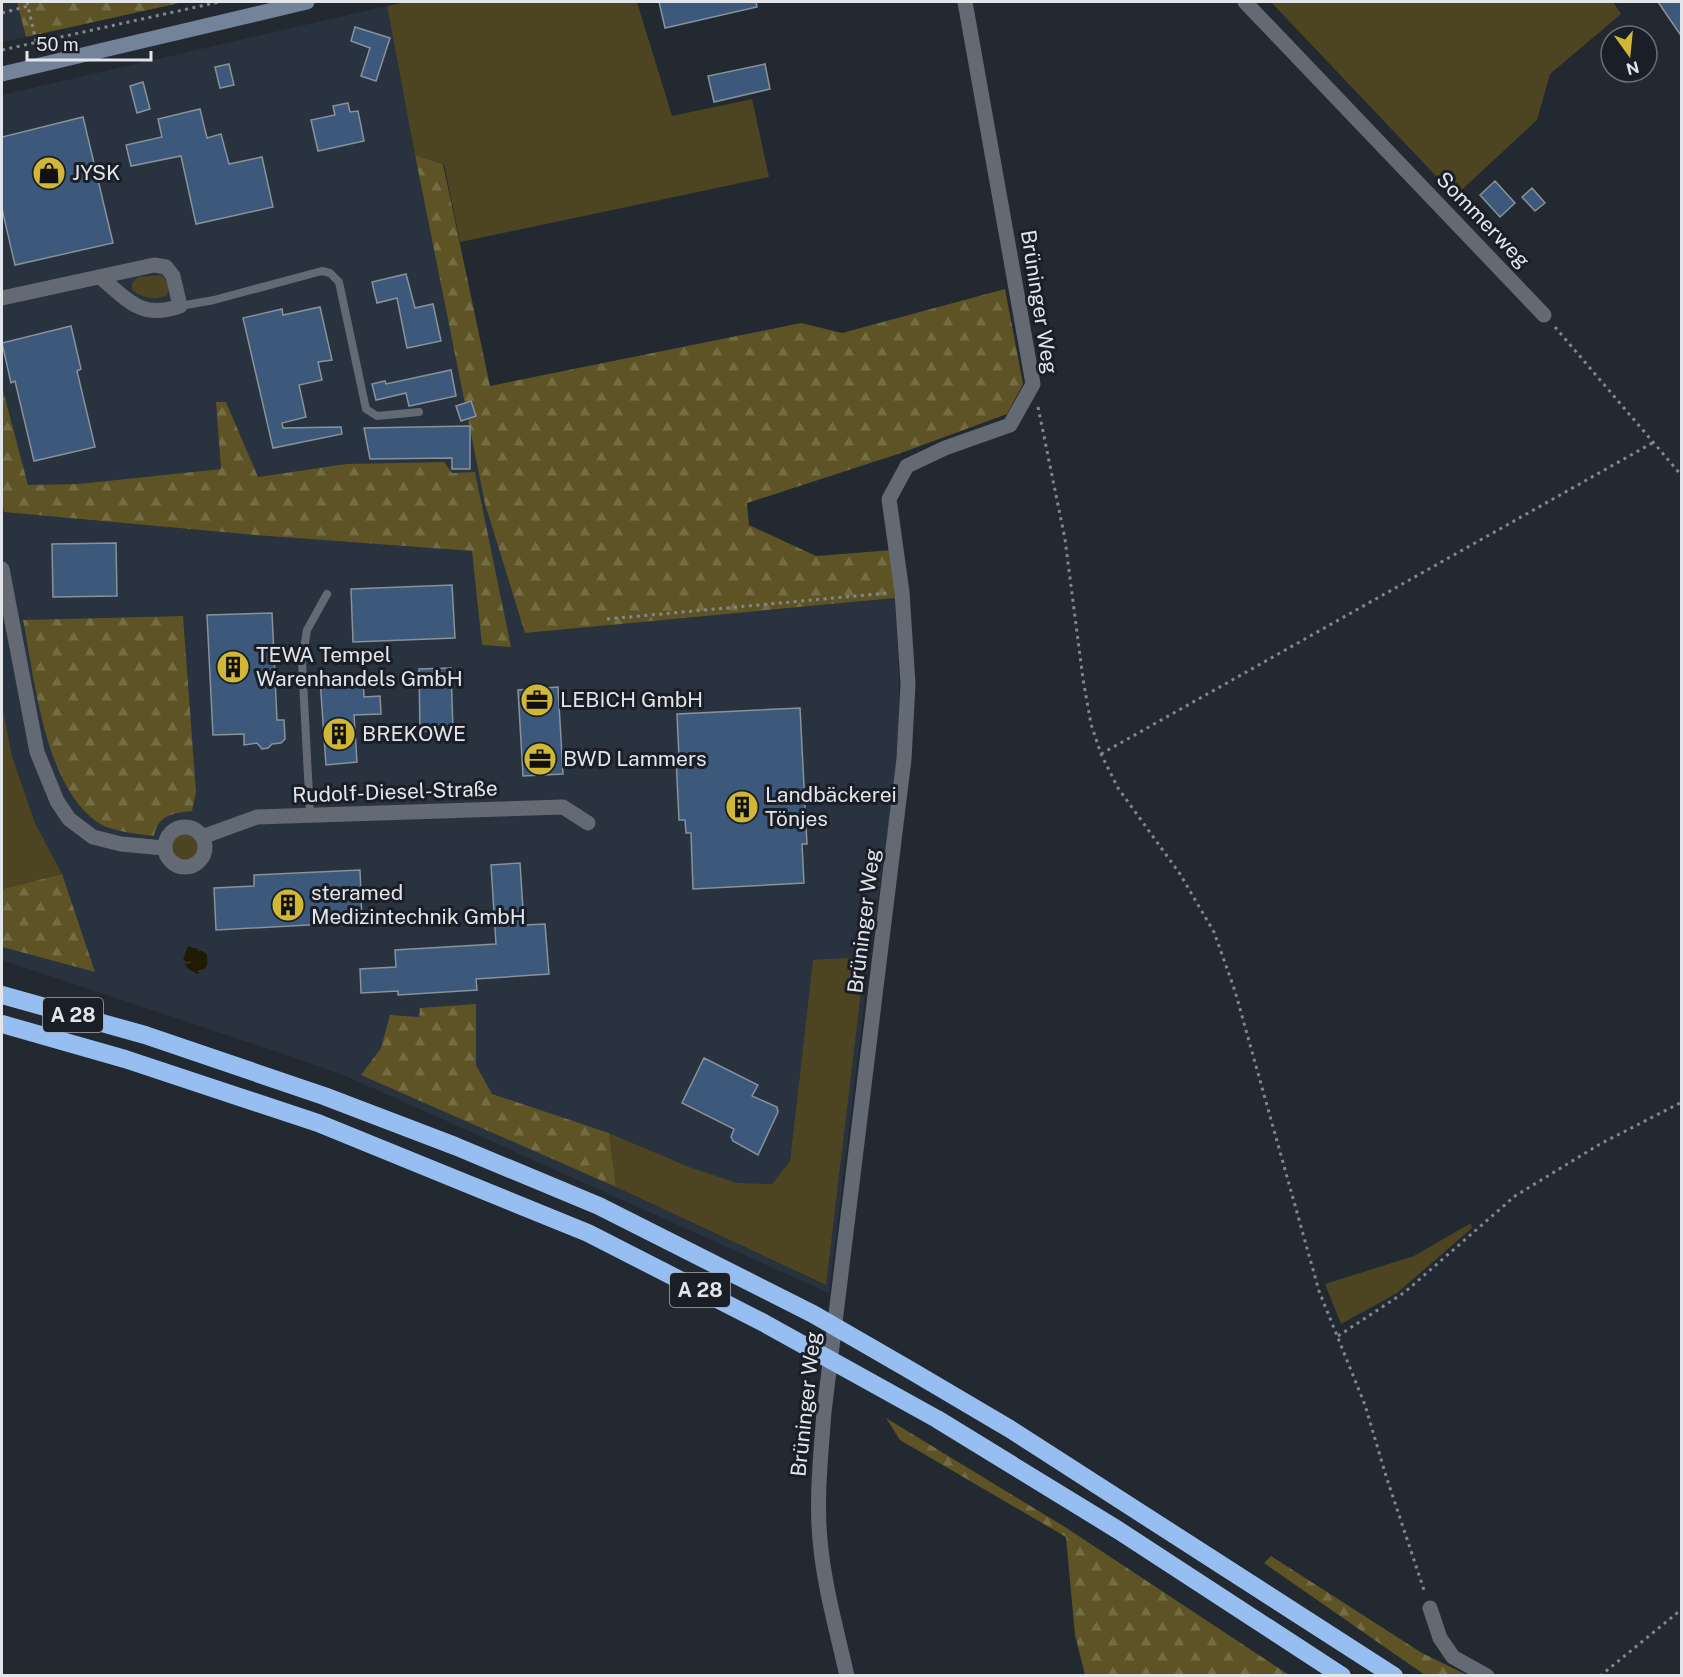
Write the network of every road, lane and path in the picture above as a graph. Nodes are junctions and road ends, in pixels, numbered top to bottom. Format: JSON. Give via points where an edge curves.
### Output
{"nodes":[{"id":1,"x":27,"y":2,"type":"edge"},
{"id":2,"x":219,"y":2,"type":"edge"},
{"id":3,"x":307,"y":2,"type":"edge"},
{"id":4,"x":965,"y":2,"type":"edge"},
{"id":5,"x":1245,"y":2,"type":"edge"},
{"id":6,"x":28,"y":6,"type":"junction"},
{"id":7,"x":2,"y":13,"type":"edge"},
{"id":8,"x":36,"y":42,"type":"junction"},
{"id":9,"x":2,"y":50,"type":"edge"},
{"id":10,"x":41,"y":65,"type":"junction"},
{"id":11,"x":2,"y":74,"type":"edge"},
{"id":12,"x":100,"y":277,"type":"junction"},
{"id":13,"x":2,"y":298,"type":"edge"},
{"id":14,"x":180,"y":306,"type":"junction"},
{"id":15,"x":1545,"y":315,"type":"joint"},
{"id":16,"x":1033,"y":384,"type":"junction"},
{"id":17,"x":419,"y":412,"type":"dead end"},
{"id":18,"x":1654,"y":442,"type":"junction"},
{"id":19,"x":1682,"y":476,"type":"edge"},
{"id":20,"x":2,"y":579,"type":"edge"},
{"id":21,"x":902,"y":592,"type":"junction"},
{"id":22,"x":327,"y":594,"type":"dead end"},
{"id":23,"x":607,"y":619,"type":"dead end"},
{"id":24,"x":1101,"y":754,"type":"junction"},
{"id":25,"x":310,"y":815,"type":"junction"},
{"id":26,"x":588,"y":823,"type":"dead end"},
{"id":27,"x":202,"y":837,"type":"junction"},
{"id":28,"x":164,"y":848,"type":"junction"},
{"id":29,"x":2,"y":995,"type":"edge"},
{"id":30,"x":2,"y":1024,"type":"edge"},
{"id":31,"x":1682,"y":1102,"type":"edge"},
{"id":32,"x":1338,"y":1336,"type":"junction"},
{"id":33,"x":1430,"y":1608,"type":"joint"},
{"id":34,"x":1682,"y":1609,"type":"edge"},
{"id":35,"x":847,"y":1676,"type":"edge"},
{"id":36,"x":1342,"y":1676,"type":"edge"},
{"id":37,"x":1394,"y":1676,"type":"edge"},
{"id":38,"x":1487,"y":1676,"type":"edge"},
{"id":39,"x":1600,"y":1676,"type":"edge"}],
"edges":[{"from":1,"to":6,"type":"path"},
{"from":2,"to":8,"type":"path"},
{"from":3,"to":10,"type":"main road"},
{"from":4,"to":16,"type":"street","name":"Brüninger Weg"},
{"from":5,"to":15,"type":"street","name":"Sommerweg"},
{"from":6,"to":7,"type":"path"},
{"from":6,"to":8,"type":"path"},
{"from":8,"to":9,"type":"path"},
{"from":8,"to":10,"type":"path"},
{"from":10,"to":11,"type":"main road"},
{"from":12,"to":13,"type":"street"},
{"from":12,"to":14,"type":"street","via":[[141,308],[153,312]]},
{"from":12,"to":14,"type":"street","via":[[154,265],[166,267],[173,276]]},
{"from":14,"to":17,"type":"lane","via":[[322,271],[330,273],[339,282],[366,409],[377,416]]},
{"from":15,"to":18,"type":"path"},
{"from":16,"to":21,"type":"street","name":"Brüninger Weg","via":[[1010,425],[907,466],[889,499]]},
{"from":16,"to":24,"type":"path","via":[[1065,539],[1091,724]]},
{"from":18,"to":19,"type":"path"},
{"from":18,"to":24,"type":"path"},
{"from":20,"to":28,"type":"street","via":[[37,752],[57,801],[69,819],[93,837]]},
{"from":21,"to":23,"type":"path"},
{"from":21,"to":35,"type":"street","name":"Brüninger Weg","via":[[908,684],[904,759],[818,1485],[820,1541]]},
{"from":22,"to":25,"type":"lane","via":[[307,630],[303,661]]},
{"from":24,"to":32,"type":"path","via":[[1118,788],[1180,874],[1214,932],[1235,991],[1320,1291]]},
{"from":25,"to":26,"type":"street","name":"Rudolf-Diesel-Straße","via":[[563,807]]},
{"from":25,"to":27,"type":"street","name":"Rudolf-Diesel-Straße","via":[[256,817]]},
{"from":27,"to":28,"type":"street","via":[[192,828],[178,828],[168,836]]},
{"from":27,"to":28,"type":"street","via":[[205,849],[194,866],[174,865]]},
{"from":29,"to":37,"type":"highway","number":"A 28","via":[[145,1035],[324,1096],[599,1206],[813,1314],[920,1376]]},
{"from":30,"to":36,"type":"highway","number":"A 28","via":[[125,1059],[318,1124],[588,1233],[764,1323],[937,1419],[1118,1530]]},
{"from":31,"to":32,"type":"path","via":[[1600,1144],[1515,1196],[1405,1292]]},
{"from":32,"to":33,"type":"path","via":[[1365,1405]]},
{"from":33,"to":38,"type":"street","via":[[1440,1638],[1453,1657]]},
{"from":34,"to":39,"type":"path"}]}
